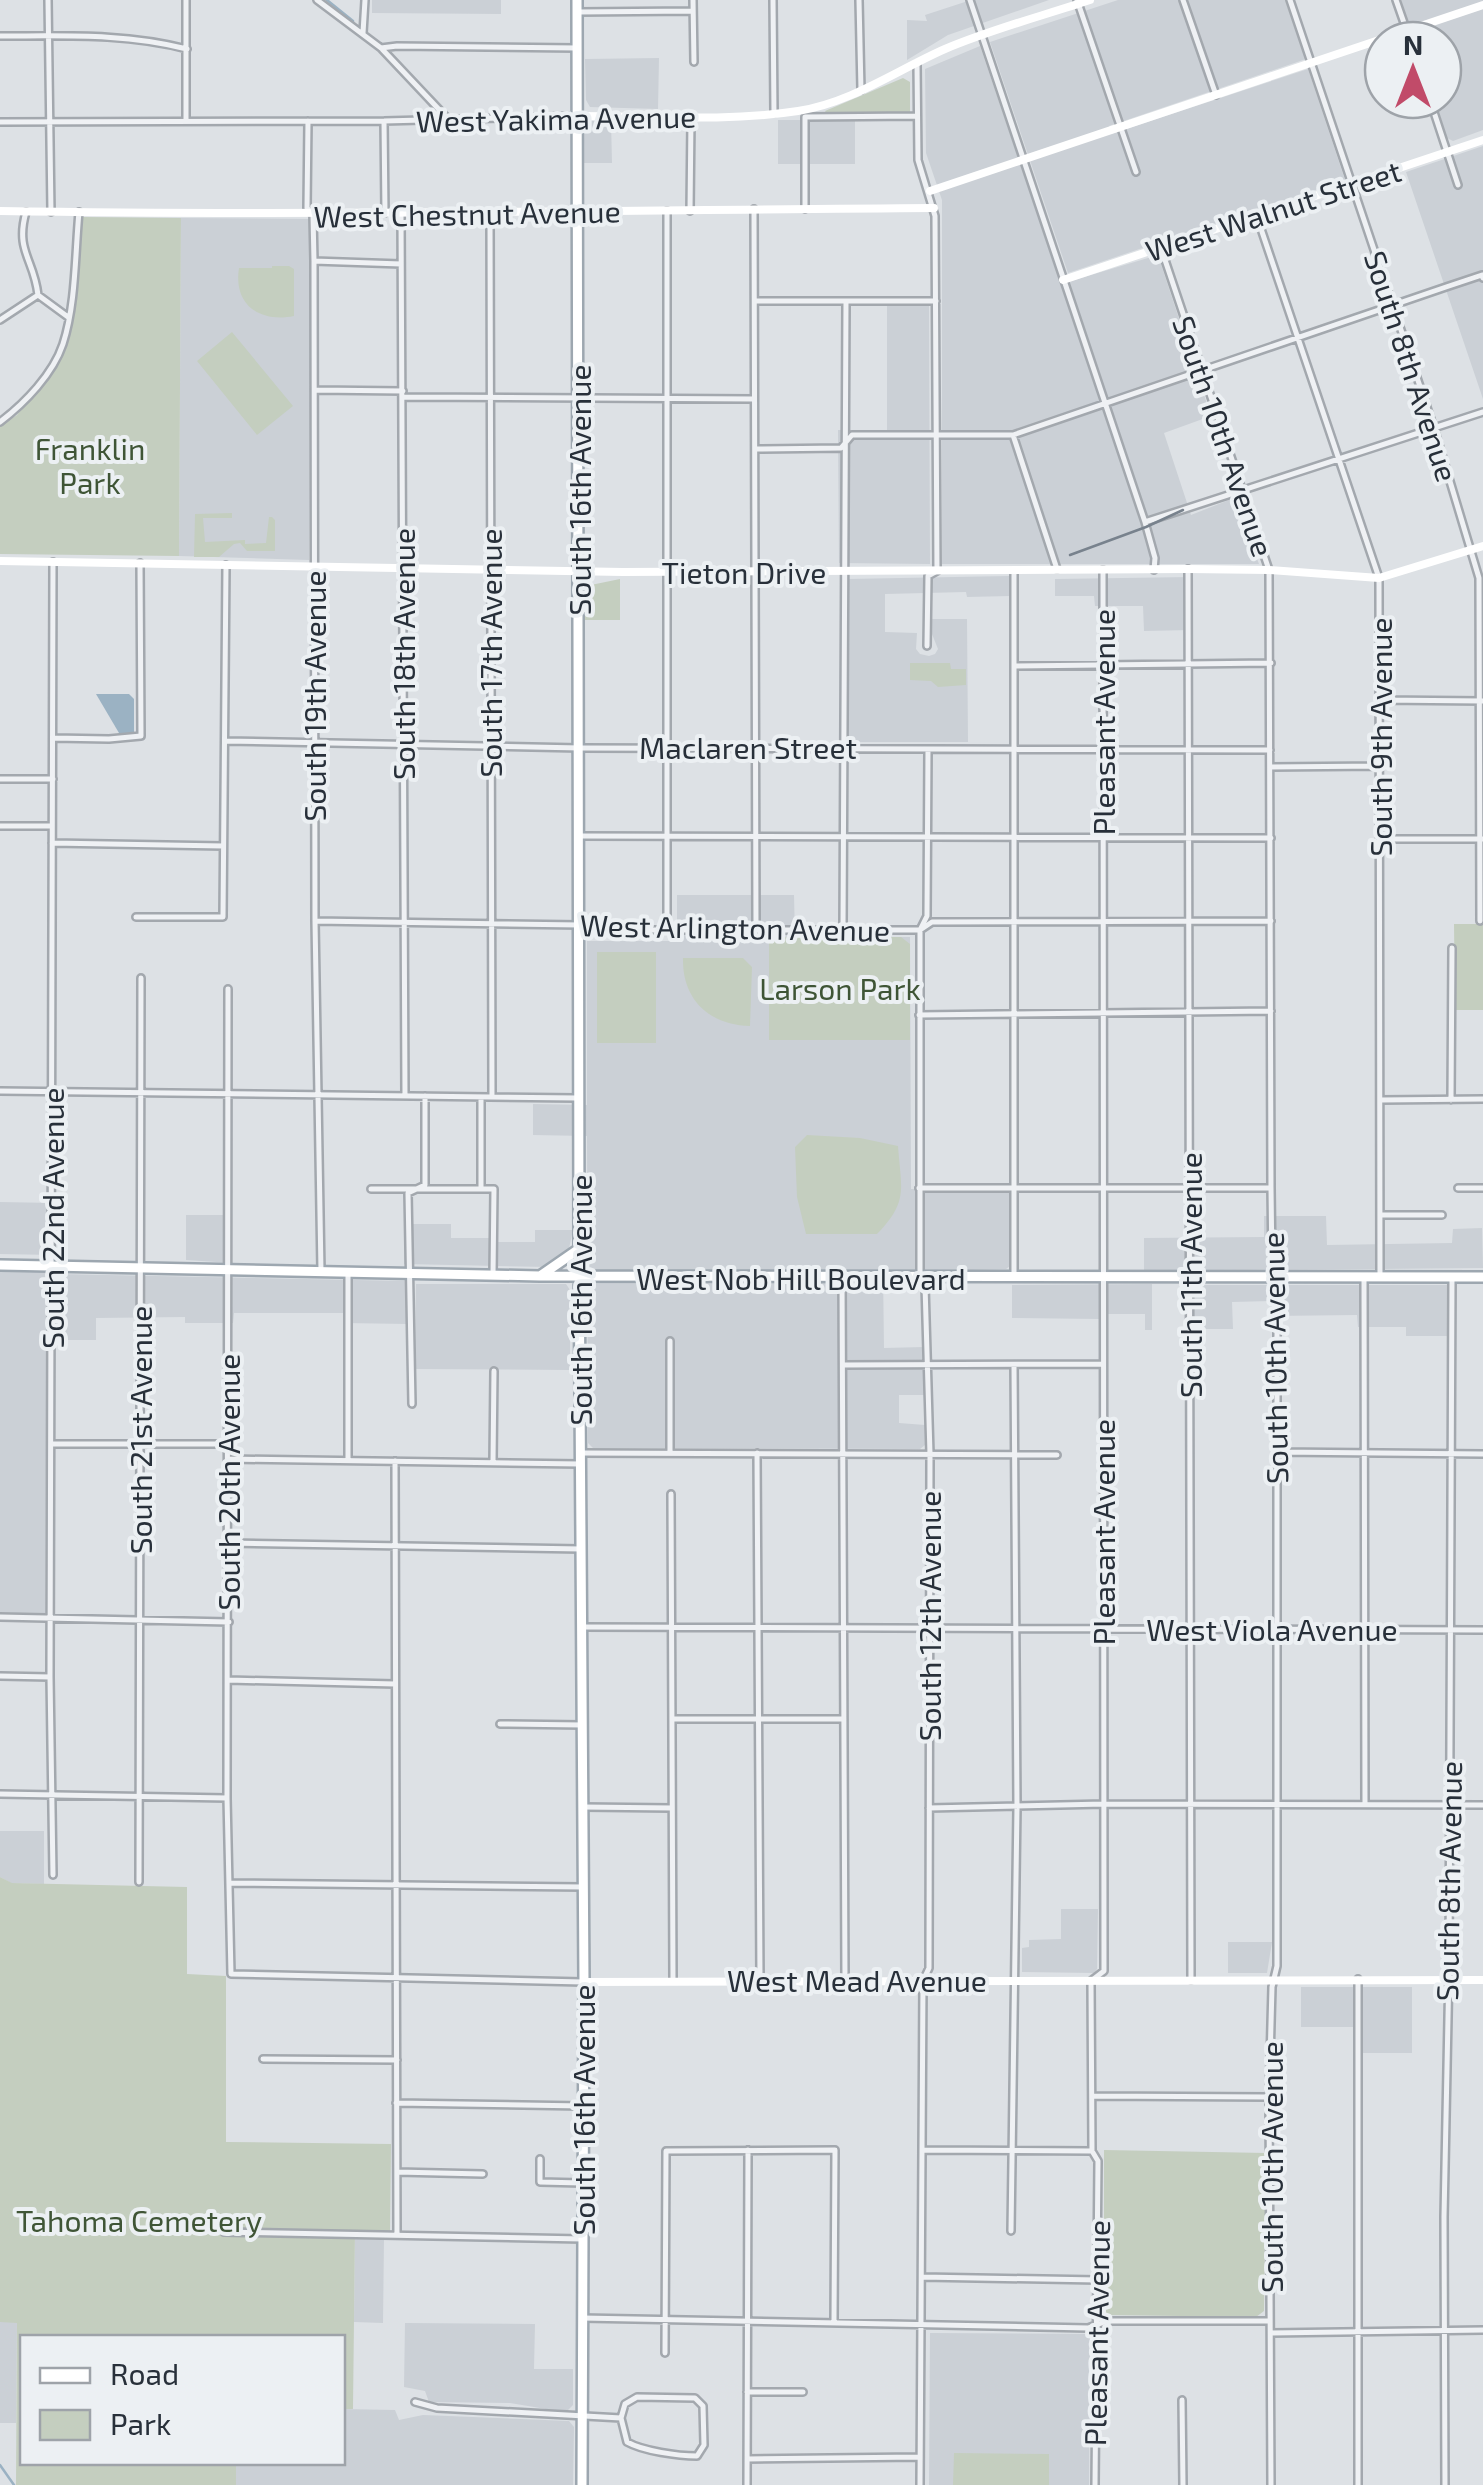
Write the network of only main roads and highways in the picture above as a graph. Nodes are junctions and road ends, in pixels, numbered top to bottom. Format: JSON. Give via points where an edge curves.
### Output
{"nodes":[{"id":1,"x":578,"y":0,"type":"edge"},
{"id":2,"x":579,"y":1248,"type":"junction"},
{"id":3,"x":0,"y":1265,"type":"edge"},
{"id":4,"x":542,"y":1276,"type":"junction"},
{"id":5,"x":1483,"y":1277,"type":"edge"},
{"id":6,"x":578,"y":1278,"type":"junction"},
{"id":7,"x":582,"y":2485,"type":"edge"}],
"edges":[{"from":1,"to":2,"type":"main road","name":"South 16th Avenue"},
{"from":2,"to":4,"type":"main road"},
{"from":2,"to":6,"type":"main road","name":"South 16th Avenue"},
{"from":3,"to":4,"type":"main road","name":"West Nob Hill Boulevard"},
{"from":4,"to":6,"type":"main road","name":"West Nob Hill Boulevard"},
{"from":5,"to":6,"type":"main road","name":"West Nob Hill Boulevard"},
{"from":6,"to":7,"type":"main road","name":"South 16th Avenue"}]}
